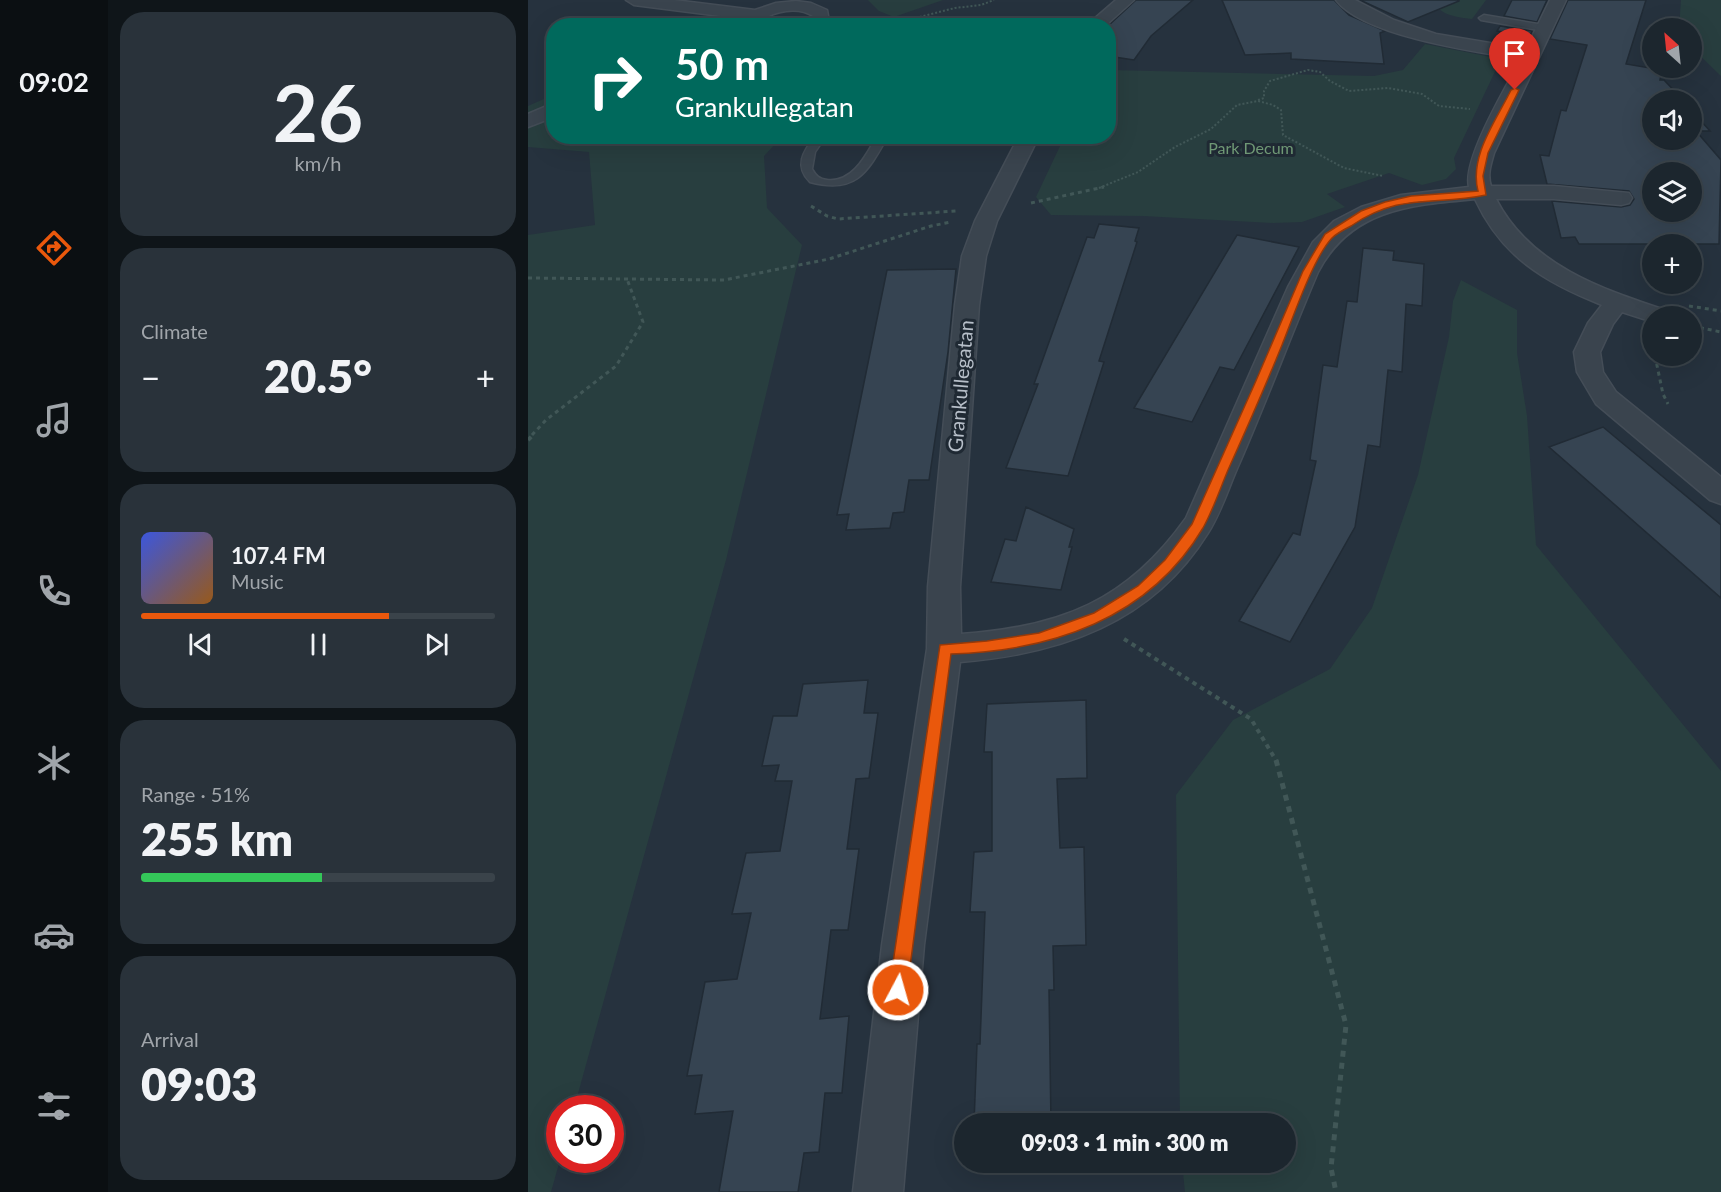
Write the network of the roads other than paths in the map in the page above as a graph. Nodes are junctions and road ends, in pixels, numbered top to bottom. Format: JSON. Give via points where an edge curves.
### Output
{"nodes":[{"id":1,"x":634,"y":0,"type":"edge"},
{"id":2,"x":829,"y":0,"type":"edge"},
{"id":3,"x":1126,"y":0,"type":"edge"},
{"id":4,"x":1344,"y":0,"type":"edge"},
{"id":5,"x":1558,"y":0,"type":"edge"},
{"id":6,"x":811,"y":8,"type":"junction"},
{"id":7,"x":742,"y":18,"type":"edge"},
{"id":8,"x":758,"y":18,"type":"edge"},
{"id":9,"x":821,"y":18,"type":"edge"},
{"id":10,"x":1104,"y":18,"type":"edge"},
{"id":11,"x":1484,"y":18,"type":"dead end"},
{"id":12,"x":1544,"y":28,"type":"junction"},
{"id":13,"x":1531,"y":55,"type":"junction"},
{"id":14,"x":546,"y":113,"type":"edge"},
{"id":15,"x":528,"y":121,"type":"edge"},
{"id":16,"x":816,"y":144,"type":"edge"},
{"id":17,"x":878,"y":144,"type":"edge"},
{"id":18,"x":1025,"y":144,"type":"edge"},
{"id":19,"x":1483,"y":193,"type":"junction"},
{"id":20,"x":1621,"y":198,"type":"dead end"},
{"id":21,"x":1616,"y":303,"type":"junction"},
{"id":22,"x":1642,"y":311,"type":"edge"},
{"id":23,"x":1721,"y":493,"type":"edge"},
{"id":24,"x":945,"y":649,"type":"junction"},
{"id":25,"x":878,"y":1192,"type":"edge"}],
"edges":[{"from":1,"to":7,"type":"street"},
{"from":2,"to":6,"type":"street"},
{"from":3,"to":10,"type":"street"},
{"from":4,"to":13,"type":"street","via":[[1391,27],[1450,42]]},
{"from":5,"to":12,"type":"street"},
{"from":6,"to":8,"type":"street","via":[[782,7]]},
{"from":6,"to":9,"type":"street"},
{"from":11,"to":12,"type":"lane"},
{"from":12,"to":13,"type":"street"},
{"from":13,"to":19,"type":"street","via":[[1484,153],[1478,176]]},
{"from":14,"to":15,"type":"street"},
{"from":16,"to":17,"type":"lane","via":[[805,160],[805,169],[813,180],[827,184],[859,175]]},
{"from":18,"to":24,"type":"street","name":"Grankullegatan","via":[[990,213],[974,256],[944,587]]},
{"from":19,"to":20,"type":"street","via":[[1567,192]]},
{"from":19,"to":21,"type":"street","via":[[1509,238],[1538,263]]},
{"from":19,"to":24,"type":"street","via":[[1411,198],[1364,213],[1328,236],[1308,271],[1197,526],[1169,564],[1143,590],[1099,616],[1040,638]]},
{"from":21,"to":22,"type":"street"},
{"from":21,"to":23,"type":"street","via":[[1601,322],[1587,352],[1590,372],[1606,398]]},
{"from":24,"to":25,"type":"street","name":"Grankullegatan","via":[[903,945]]}]}
